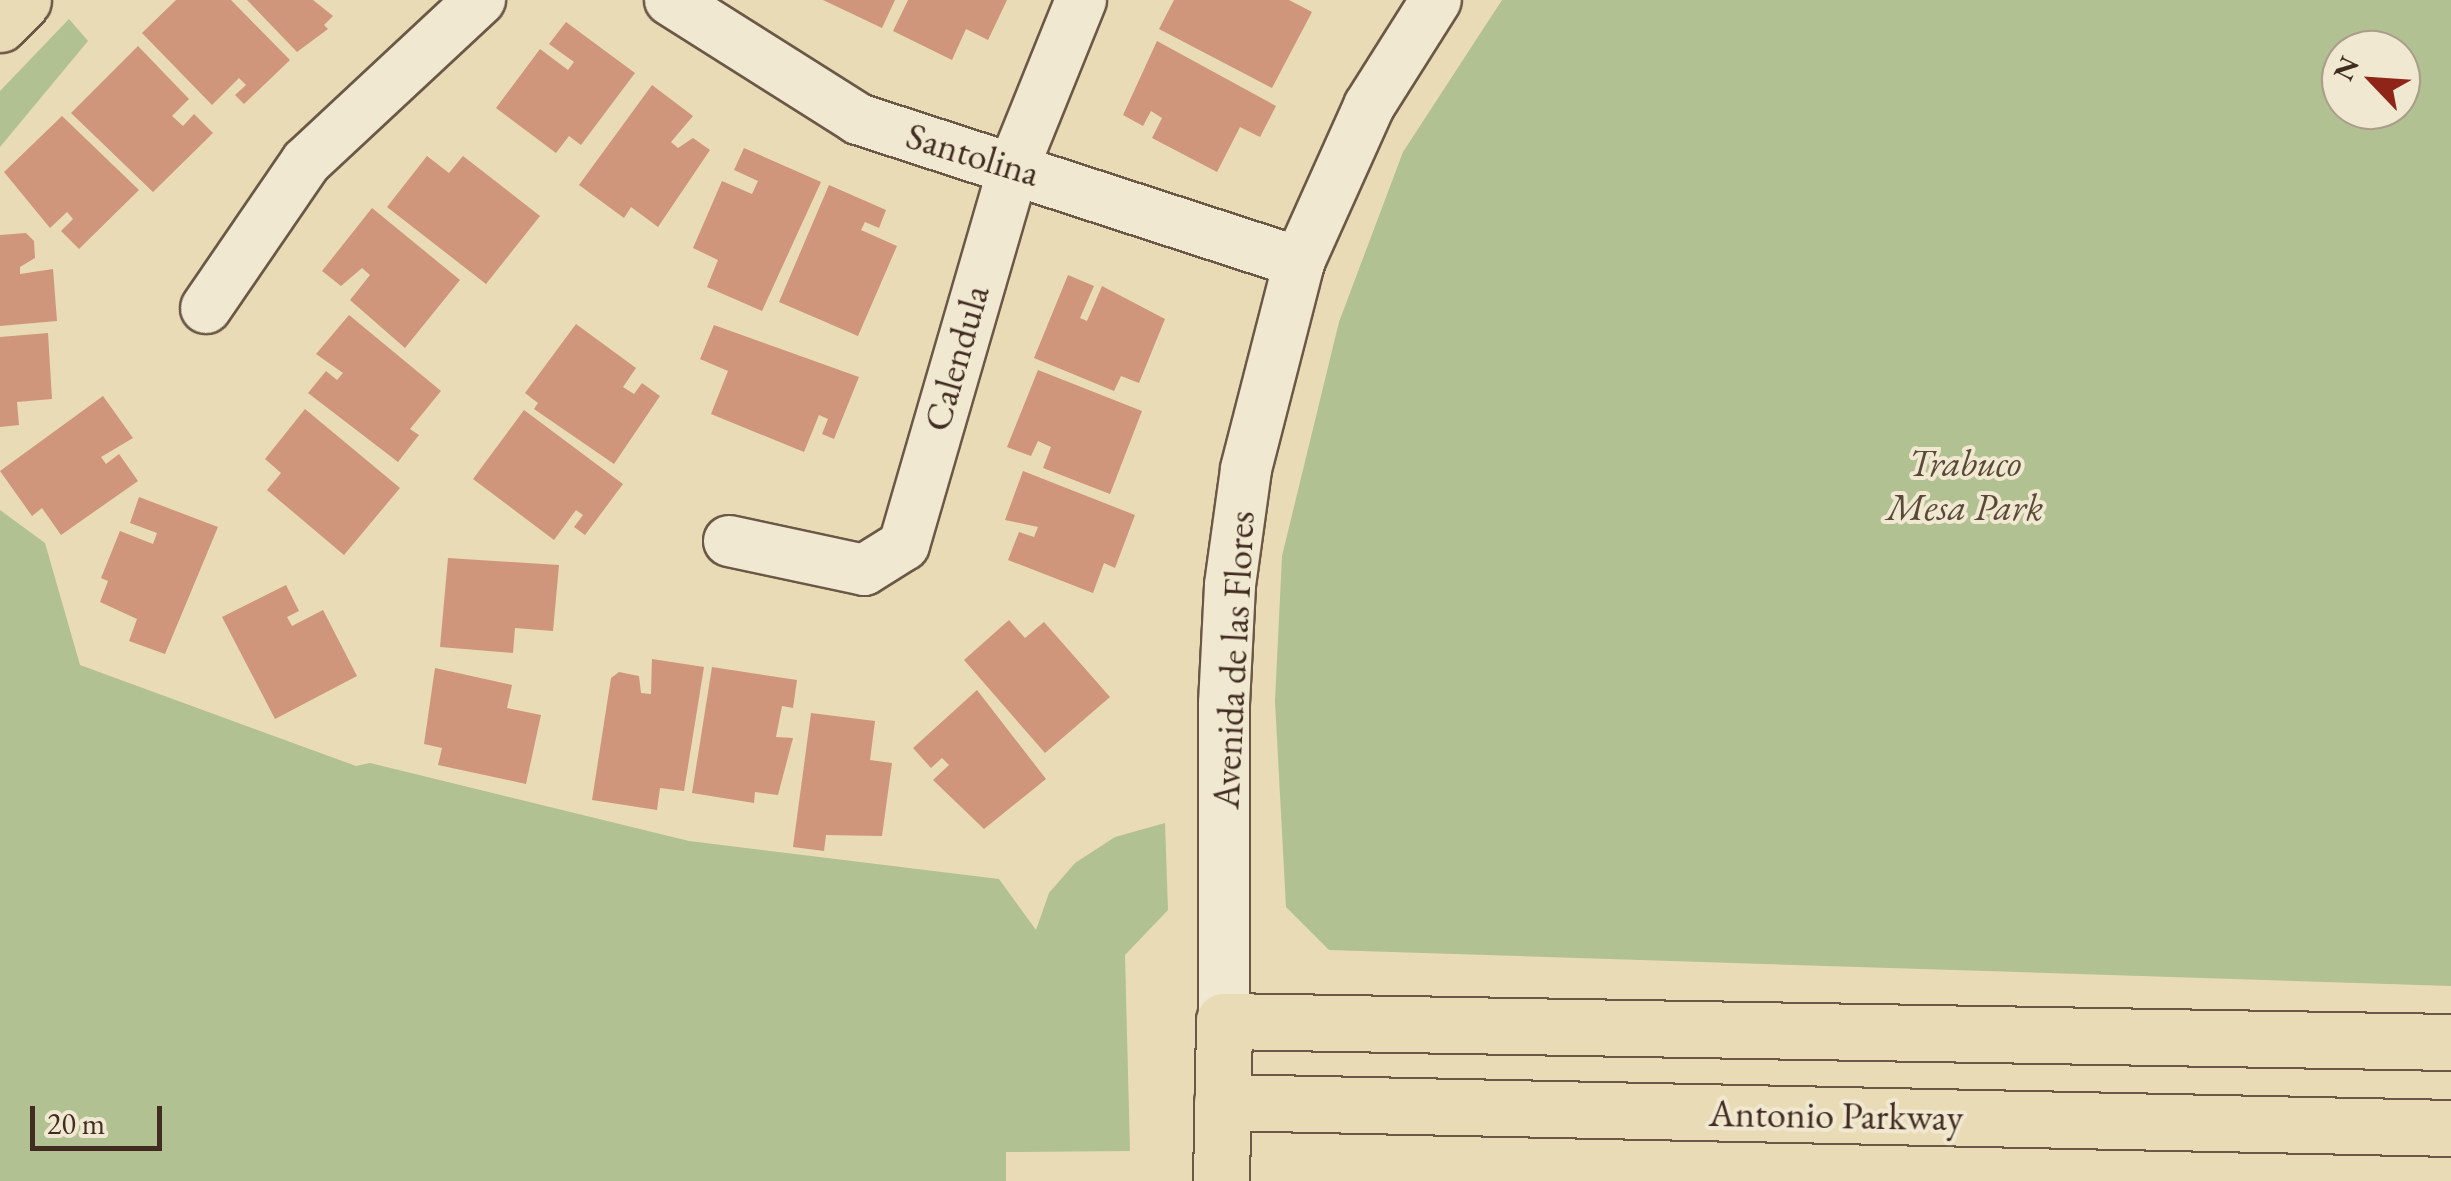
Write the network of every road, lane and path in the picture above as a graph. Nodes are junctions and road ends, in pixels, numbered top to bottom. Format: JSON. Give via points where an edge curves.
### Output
{"nodes":[{"id":1,"x":23,"y":0,"type":"edge"},
{"id":2,"x":480,"y":0,"type":"edge"},
{"id":3,"x":670,"y":0,"type":"edge"},
{"id":4,"x":1081,"y":0,"type":"edge"},
{"id":5,"x":1436,"y":0,"type":"edge"},
{"id":6,"x":0,"y":24,"type":"edge"},
{"id":7,"x":1014,"y":166,"type":"junction"},
{"id":8,"x":1298,"y":262,"type":"junction"},
{"id":9,"x":206,"y":308,"type":"dead end"},
{"id":10,"x":729,"y":541,"type":"dead end"},
{"id":11,"x":1224,"y":1022,"type":"junction"},
{"id":12,"x":2451,"y":1042,"type":"edge"},
{"id":13,"x":1222,"y":1102,"type":"junction"},
{"id":14,"x":2451,"y":1128,"type":"edge"},
{"id":15,"x":1221,"y":1181,"type":"edge"}],
"edges":[{"from":1,"to":6,"type":"main road"},
{"from":2,"to":9,"type":"street","via":[[306,162]]},
{"from":3,"to":7,"type":"street","name":"Santolina","via":[[858,118]]},
{"from":4,"to":7,"type":"street","name":"Calendula"},
{"from":5,"to":8,"type":"street","name":"Avenida de las Flores","via":[[1369,106]]},
{"from":7,"to":8,"type":"street","name":"Santolina"},
{"from":7,"to":10,"type":"street","name":"Calendula","via":[[904,545],[864,570]]},
{"from":8,"to":11,"type":"street","name":"Avenida de las Flores","via":[[1264,382],[1230,585]]},
{"from":11,"to":12,"type":"main road"},
{"from":11,"to":13,"type":"main road","name":"Avenida de las Flores"},
{"from":13,"to":14,"type":"main road","name":"Antonio Parkway"},
{"from":13,"to":15,"type":"main road","name":"Avenida de las Flores"}]}
